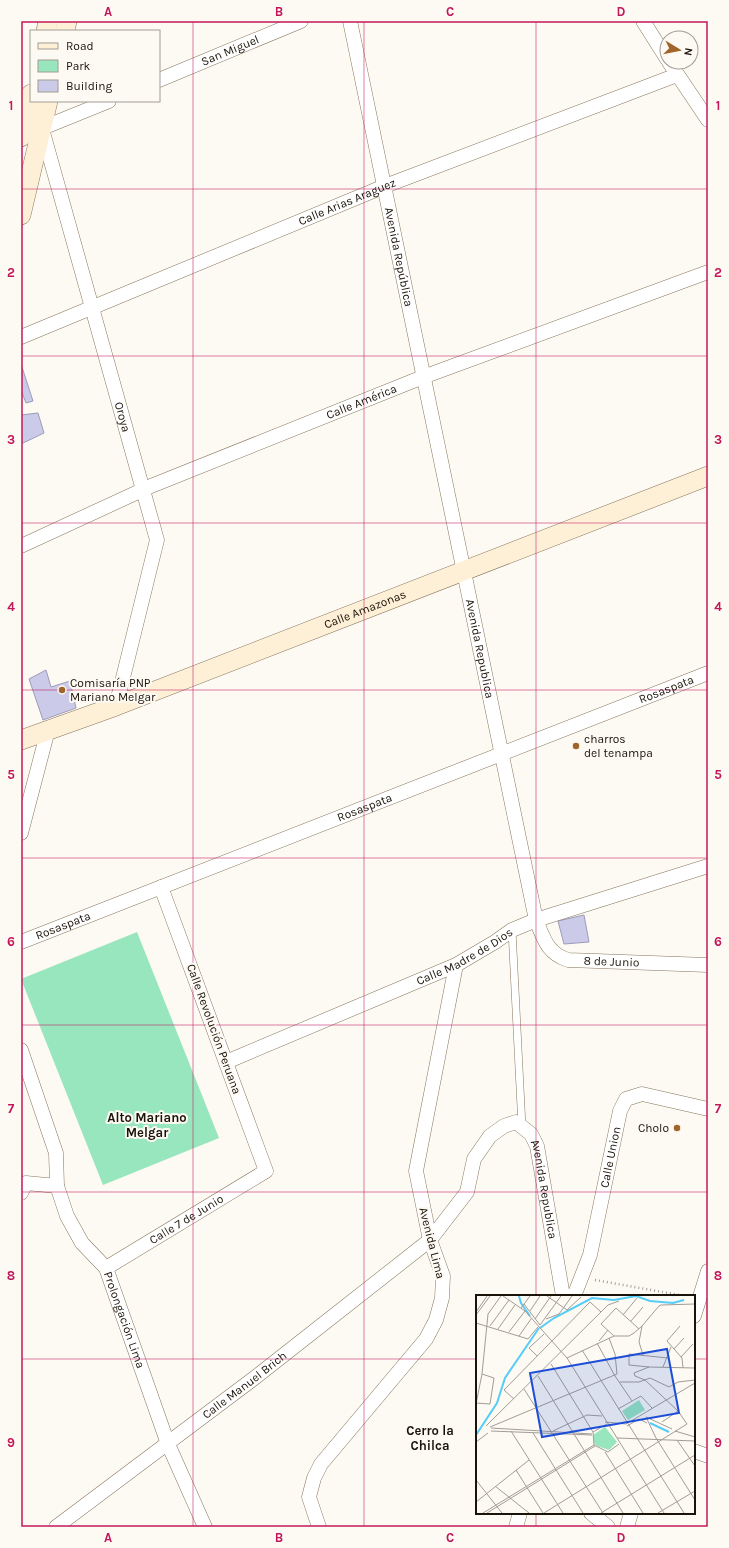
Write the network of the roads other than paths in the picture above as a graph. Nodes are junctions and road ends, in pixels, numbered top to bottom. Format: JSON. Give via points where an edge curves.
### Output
{"nodes":[{"id":1,"x":301,"y":21,"type":"edge"},
{"id":2,"x":350,"y":21,"type":"edge"},
{"id":3,"x":643,"y":21,"type":"edge"},
{"id":4,"x":659,"y":46,"type":"edge"},
{"id":5,"x":674,"y":70,"type":"edge"},
{"id":6,"x":677,"y":75,"type":"junction"},
{"id":7,"x":160,"y":80,"type":"edge"},
{"id":8,"x":30,"y":98,"type":"edge"},
{"id":9,"x":48,"y":102,"type":"edge"},
{"id":10,"x":107,"y":102,"type":"edge"},
{"id":11,"x":708,"y":120,"type":"edge"},
{"id":12,"x":42,"y":129,"type":"junction"},
{"id":13,"x":21,"y":136,"type":"edge"},
{"id":14,"x":385,"y":186,"type":"junction"},
{"id":15,"x":21,"y":215,"type":"edge"},
{"id":16,"x":708,"y":272,"type":"edge"},
{"id":17,"x":92,"y":308,"type":"junction"},
{"id":18,"x":21,"y":337,"type":"edge"},
{"id":19,"x":423,"y":377,"type":"junction"},
{"id":20,"x":708,"y":476,"type":"edge"},
{"id":21,"x":143,"y":489,"type":"junction"},
{"id":22,"x":21,"y":546,"type":"edge"},
{"id":23,"x":464,"y":570,"type":"junction"},
{"id":24,"x":708,"y":674,"type":"edge"},
{"id":25,"x":116,"y":706,"type":"junction"},
{"id":26,"x":48,"y":730,"type":"junction"},
{"id":27,"x":21,"y":740,"type":"edge"},
{"id":28,"x":502,"y":753,"type":"junction"},
{"id":29,"x":21,"y":833,"type":"edge"},
{"id":30,"x":708,"y":866,"type":"edge"},
{"id":31,"x":161,"y":887,"type":"junction"},
{"id":32,"x":536,"y":920,"type":"junction"},
{"id":33,"x":512,"y":930,"type":"junction"},
{"id":34,"x":21,"y":942,"type":"edge"},
{"id":35,"x":456,"y":965,"type":"junction"},
{"id":36,"x":708,"y":965,"type":"edge"},
{"id":37,"x":21,"y":1050,"type":"edge"},
{"id":38,"x":226,"y":1062,"type":"junction"},
{"id":39,"x":708,"y":1109,"type":"edge"},
{"id":40,"x":522,"y":1127,"type":"junction"},
{"id":41,"x":266,"y":1171,"type":"joint"},
{"id":42,"x":57,"y":1186,"type":"junction"},
{"id":43,"x":23,"y":1187,"type":"edge"},
{"id":44,"x":430,"y":1240,"type":"junction"},
{"id":45,"x":106,"y":1268,"type":"junction"},
{"id":46,"x":708,"y":1274,"type":"edge"},
{"id":47,"x":563,"y":1295,"type":"edge"},
{"id":48,"x":574,"y":1295,"type":"edge"},
{"id":49,"x":695,"y":1313,"type":"edge"},
{"id":50,"x":168,"y":1444,"type":"junction"},
{"id":51,"x":695,"y":1451,"type":"edge"},
{"id":52,"x":708,"y":1456,"type":"edge"},
{"id":53,"x":520,"y":1514,"type":"edge"},
{"id":54,"x":592,"y":1514,"type":"edge"},
{"id":55,"x":631,"y":1514,"type":"edge"},
{"id":56,"x":56,"y":1527,"type":"edge"},
{"id":57,"x":205,"y":1527,"type":"edge"},
{"id":58,"x":319,"y":1527,"type":"edge"},
{"id":59,"x":516,"y":1527,"type":"edge"},
{"id":60,"x":608,"y":1527,"type":"edge"},
{"id":61,"x":627,"y":1527,"type":"edge"}],
"edges":[{"from":1,"to":7,"type":"street","name":"San Miguel"},
{"from":2,"to":14,"type":"street","name":"Avenida República"},
{"from":3,"to":4,"type":"street"},
{"from":5,"to":6,"type":"street"},
{"from":6,"to":11,"type":"street"},
{"from":6,"to":14,"type":"street","name":"Calle Arias Araguez"},
{"from":8,"to":13,"type":"street"},
{"from":9,"to":12,"type":"street"},
{"from":10,"to":12,"type":"street"},
{"from":12,"to":13,"type":"street"},
{"from":12,"to":15,"type":"street"},
{"from":12,"to":17,"type":"street","name":"Oroya"},
{"from":14,"to":17,"type":"street","name":"Calle Arias Araguez"},
{"from":14,"to":19,"type":"street","name":"Avenida República"},
{"from":16,"to":19,"type":"street","name":"Calle América"},
{"from":17,"to":18,"type":"street","name":"Calle Arias Araguez"},
{"from":17,"to":21,"type":"street","name":"Oroya"},
{"from":19,"to":21,"type":"street","name":"Calle América"},
{"from":19,"to":23,"type":"street","name":"Avenida Republica"},
{"from":20,"to":23,"type":"street","name":"Calle Amazonas"},
{"from":21,"to":22,"type":"street","name":"Calle América"},
{"from":21,"to":25,"type":"street","name":"Oroya","via":[[157,540]]},
{"from":23,"to":25,"type":"street","name":"Calle Amazonas"},
{"from":23,"to":28,"type":"street","name":"Avenida Republica"},
{"from":24,"to":28,"type":"street","name":"Rosaspata"},
{"from":25,"to":26,"type":"street","name":"Calle Amazonas"},
{"from":26,"to":27,"type":"street","name":"Calle Amazonas"},
{"from":26,"to":29,"type":"street"},
{"from":28,"to":31,"type":"street","name":"Rosaspata"},
{"from":28,"to":32,"type":"street","name":"Avenida Republica"},
{"from":30,"to":32,"type":"street","name":"Calle Madre de Dios"},
{"from":31,"to":34,"type":"street","name":"Rosaspata"},
{"from":31,"to":38,"type":"street","name":"Calle Revolución Peruana"},
{"from":32,"to":33,"type":"street","name":"Calle Madre de Dios"},
{"from":32,"to":36,"type":"street","name":"8 de Junio","via":[[547,946],[553,953],[568,960]]},
{"from":33,"to":35,"type":"street","name":"Calle Madre de Dios"},
{"from":33,"to":40,"type":"lane"},
{"from":35,"to":38,"type":"street","name":"Calle Madre de Dios"},
{"from":35,"to":44,"type":"street","name":"Avenida Lima","via":[[416,1171]]},
{"from":37,"to":42,"type":"street","name":"Prolongación Lima","via":[[56,1153]]},
{"from":38,"to":41,"type":"street","name":"Calle Revolución Peruana"},
{"from":39,"to":48,"type":"street","name":"Calle Union","via":[[642,1094],[626,1099],[620,1111],[590,1255]]},
{"from":40,"to":44,"type":"street","name":"Avenida Republica","via":[[516,1122],[504,1126],[490,1136],[474,1159],[466,1192]]},
{"from":40,"to":47,"type":"street","name":"Avenida Republica","via":[[531,1134],[537,1146]]},
{"from":41,"to":45,"type":"street","name":"Calle 7 de Junio"},
{"from":42,"to":43,"type":"street"},
{"from":42,"to":45,"type":"street","name":"Prolongación Lima","via":[[67,1216],[82,1243]]},
{"from":44,"to":50,"type":"street","name":"Calle Manuel Brich"},
{"from":44,"to":58,"type":"street","name":"Avenida Lima","via":[[443,1276],[442,1298],[436,1320],[426,1339],[321,1464],[309,1497]]},
{"from":45,"to":50,"type":"street","name":"Prolongación Lima"},
{"from":46,"to":49,"type":"street"},
{"from":50,"to":56,"type":"street","name":"Calle Manuel Brich"},
{"from":50,"to":57,"type":"street","name":"Prolongación Lima"},
{"from":51,"to":52,"type":"street"},
{"from":53,"to":59,"type":"street"},
{"from":54,"to":60,"type":"street"},
{"from":55,"to":61,"type":"street"}]}
